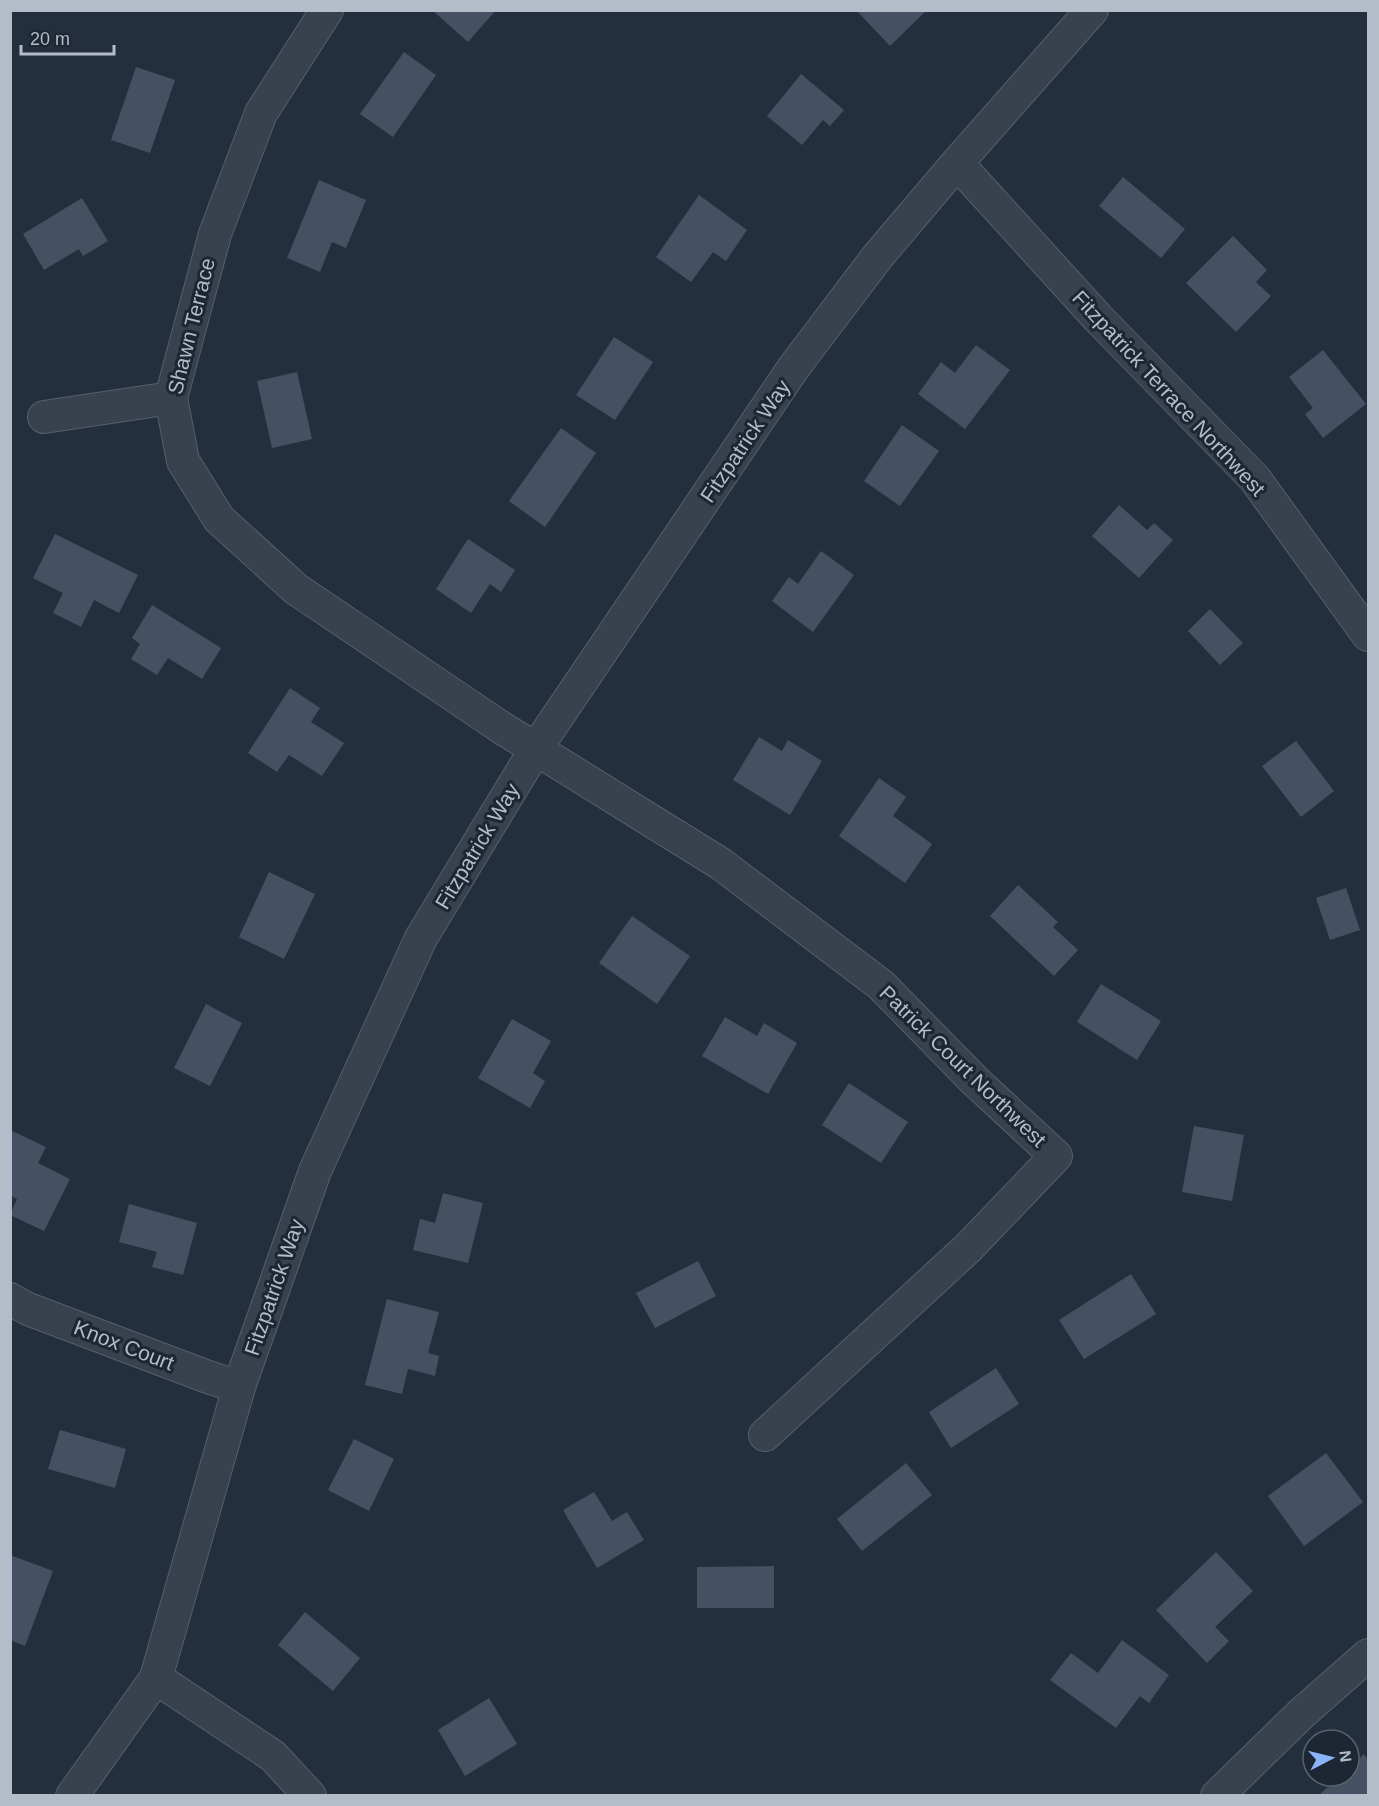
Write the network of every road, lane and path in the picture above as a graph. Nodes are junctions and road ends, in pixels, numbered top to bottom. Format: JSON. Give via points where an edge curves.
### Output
{"nodes":[{"id":1,"x":327,"y":10,"type":"edge"},
{"id":2,"x":1092,"y":10,"type":"edge"},
{"id":3,"x":957,"y":163,"type":"junction"},
{"id":4,"x":171,"y":398,"type":"junction"},
{"id":5,"x":44,"y":417,"type":"dead end"},
{"id":6,"x":1368,"y":635,"type":"edge"},
{"id":7,"x":536,"y":750,"type":"junction"},
{"id":8,"x":10,"y":1299,"type":"edge"},
{"id":9,"x":239,"y":1387,"type":"junction"},
{"id":10,"x":765,"y":1435,"type":"dead end"},
{"id":11,"x":1368,"y":1654,"type":"edge"},
{"id":12,"x":156,"y":1678,"type":"junction"},
{"id":13,"x":72,"y":1796,"type":"edge"},
{"id":14,"x":310,"y":1796,"type":"edge"},
{"id":15,"x":1217,"y":1796,"type":"edge"}],
"edges":[{"from":1,"to":4,"type":"street","name":"Shawn Terrace","via":[[261,113],[215,234]]},
{"from":2,"to":3,"type":"street","name":"Fitzpatrick Way"},
{"from":3,"to":6,"type":"street","name":"Fitzpatrick Terrace Northwest","via":[[1098,318],[1255,479]]},
{"from":3,"to":7,"type":"street","name":"Fitzpatrick Way","via":[[878,256],[794,368]]},
{"from":4,"to":5,"type":"street"},
{"from":4,"to":7,"type":"street","name":"Shawn Terrace","via":[[183,461],[219,519],[296,589]]},
{"from":7,"to":9,"type":"street","name":"Fitzpatrick Way","via":[[421,938],[315,1171]]},
{"from":7,"to":10,"type":"street","name":"Patrick Court Northwest","via":[[722,864],[881,985],[1056,1156],[968,1248]]},
{"from":8,"to":9,"type":"street","name":"Knox Court"},
{"from":9,"to":12,"type":"street","name":"Fitzpatrick Way"},
{"from":11,"to":15,"type":"street"},
{"from":12,"to":13,"type":"street","name":"Fitzpatrick Way"},
{"from":12,"to":14,"type":"street","via":[[273,1756]]}]}
